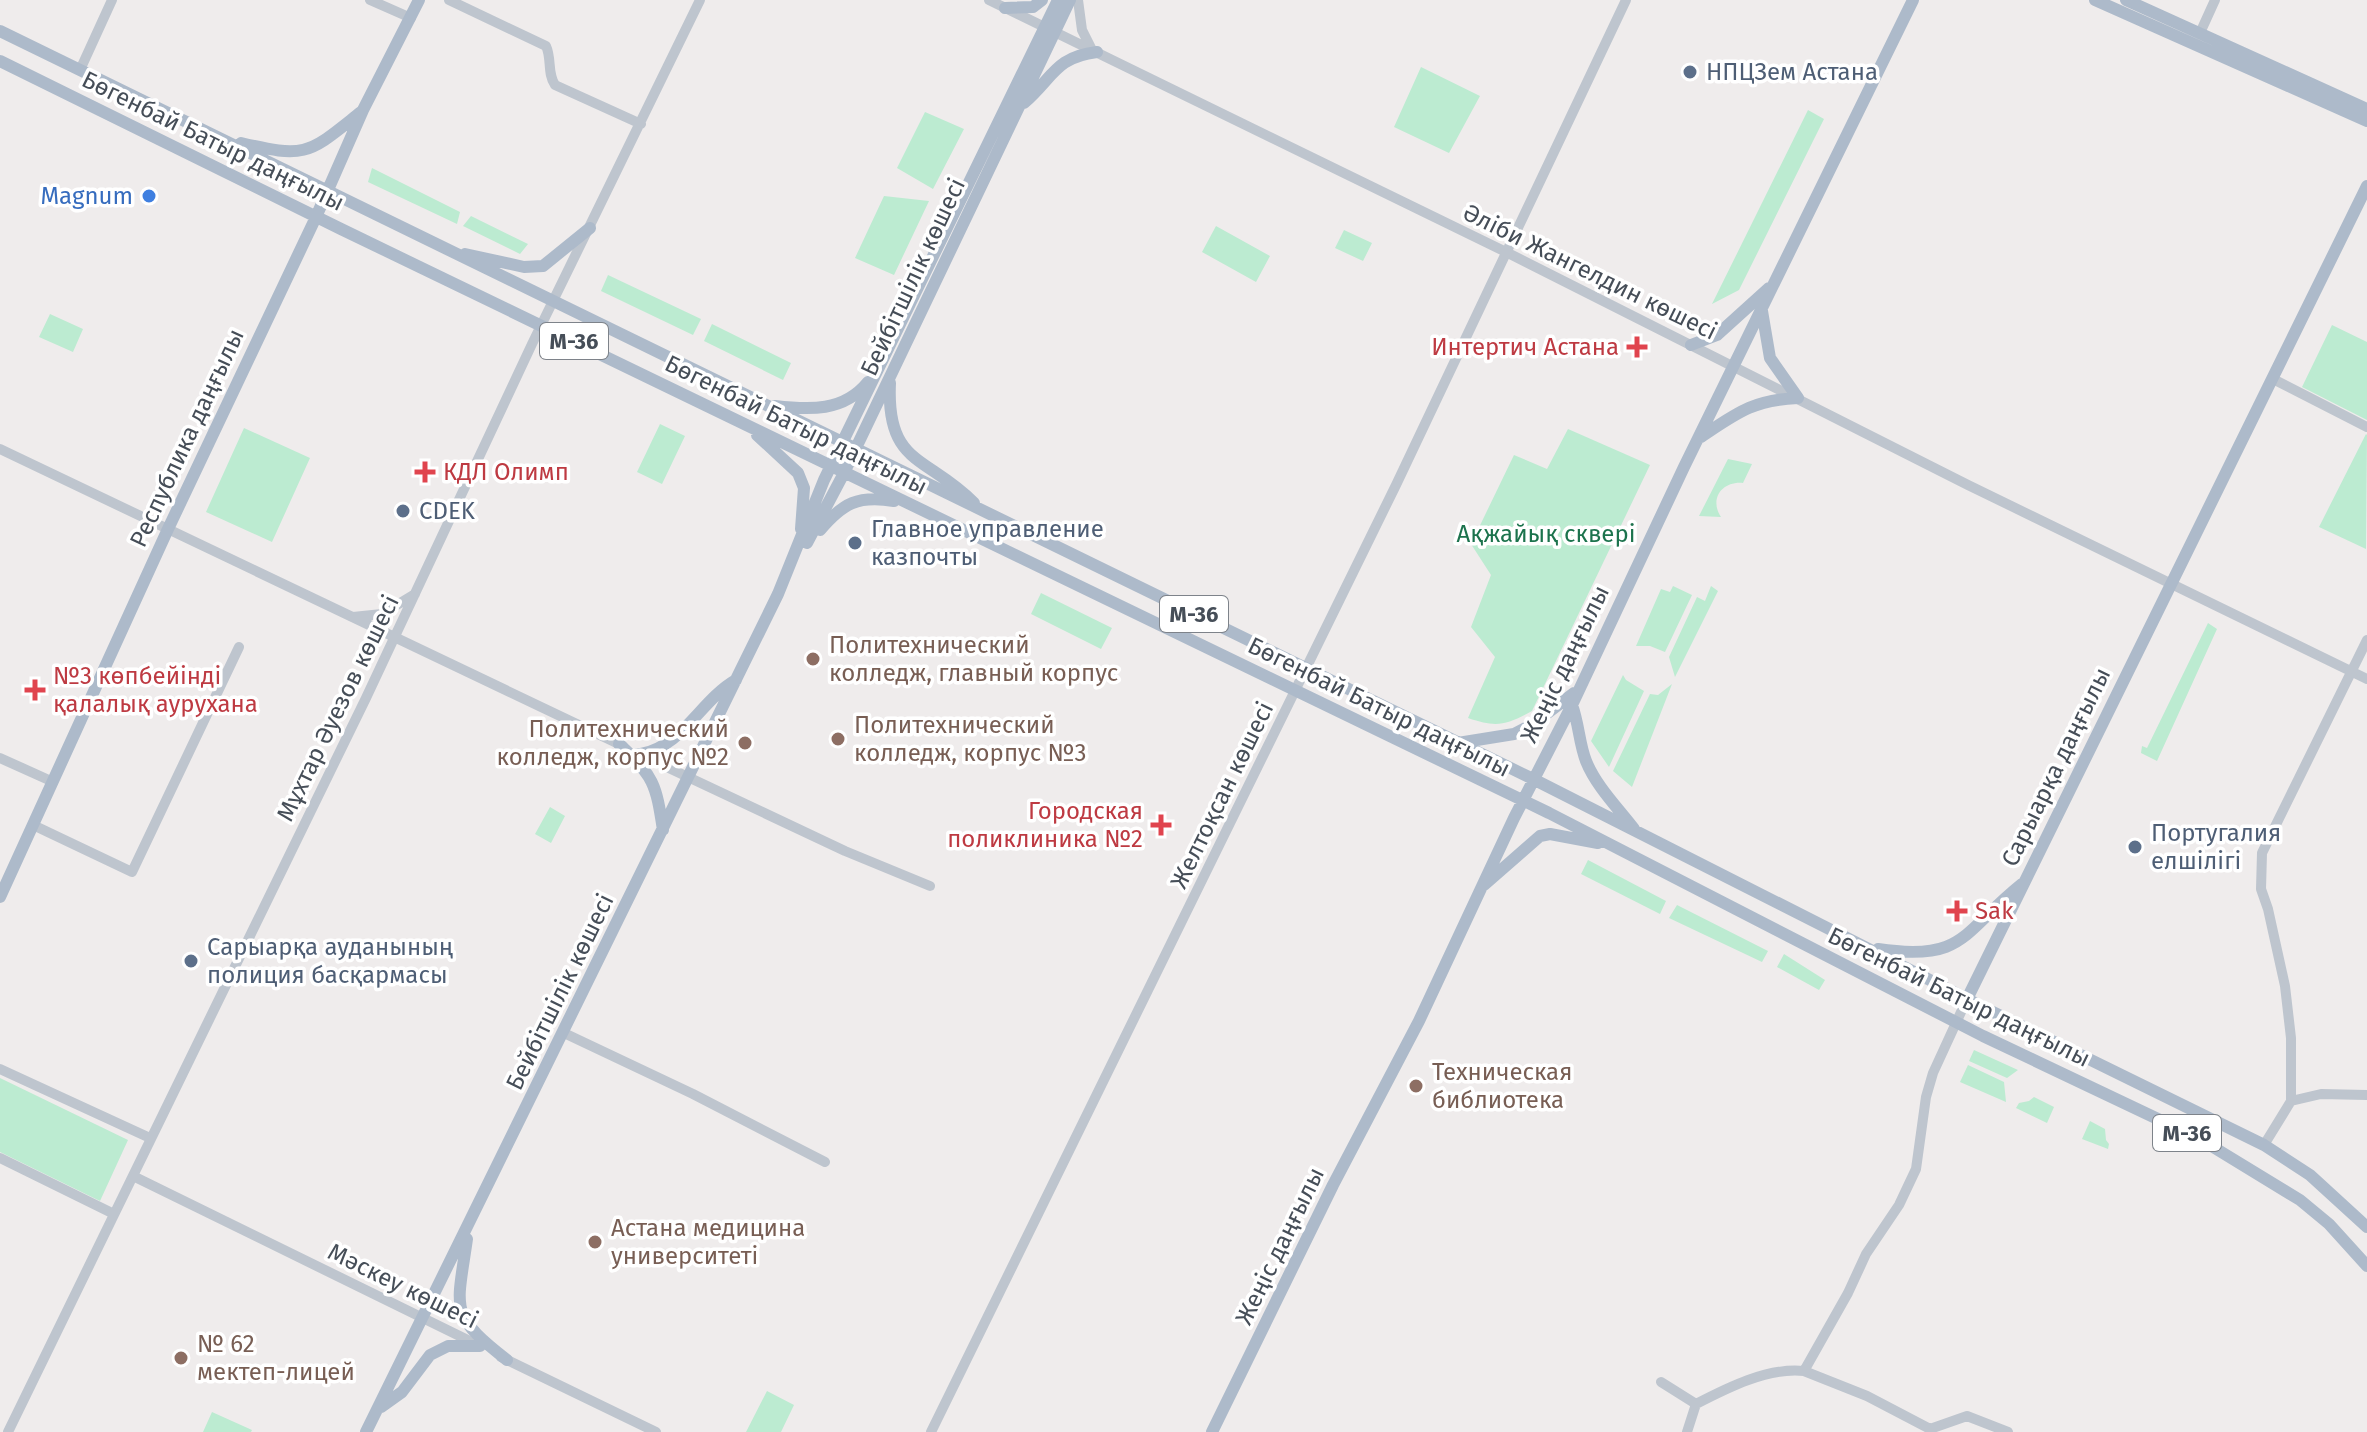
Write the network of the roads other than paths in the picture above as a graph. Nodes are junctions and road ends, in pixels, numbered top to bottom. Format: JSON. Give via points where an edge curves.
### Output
{"nodes":[{"id":1,"x":112,"y":0,"type":"edge"},
{"id":2,"x":370,"y":0,"type":"edge"},
{"id":3,"x":419,"y":0,"type":"edge"},
{"id":4,"x":449,"y":0,"type":"edge"},
{"id":5,"x":700,"y":0,"type":"edge"},
{"id":6,"x":989,"y":0,"type":"edge"},
{"id":7,"x":1042,"y":0,"type":"edge"},
{"id":8,"x":1058,"y":0,"type":"edge"},
{"id":9,"x":1070,"y":0,"type":"edge"},
{"id":10,"x":1078,"y":0,"type":"edge"},
{"id":11,"x":1626,"y":0,"type":"edge"},
{"id":12,"x":1913,"y":0,"type":"edge"},
{"id":13,"x":2095,"y":0,"type":"edge"},
{"id":14,"x":2126,"y":0,"type":"edge"},
{"id":15,"x":2215,"y":0,"type":"edge"},
{"id":16,"x":1005,"y":8,"type":"junction"},
{"id":17,"x":411,"y":18,"type":"junction"},
{"id":18,"x":1050,"y":29,"type":"junction"},
{"id":19,"x":0,"y":31,"type":"edge"},
{"id":20,"x":2200,"y":33,"type":"junction"},
{"id":21,"x":1095,"y":51,"type":"junction"},
{"id":22,"x":0,"y":61,"type":"edge"},
{"id":23,"x":80,"y":70,"type":"junction"},
{"id":24,"x":1018,"y":107,"type":"junction"},
{"id":25,"x":2367,"y":109,"type":"edge"},
{"id":26,"x":363,"y":110,"type":"junction"},
{"id":27,"x":2367,"y":121,"type":"edge"},
{"id":28,"x":641,"y":124,"type":"junction"},
{"id":29,"x":218,"y":138,"type":"junction"},
{"id":30,"x":2367,"y":186,"type":"edge"},
{"id":31,"x":331,"y":194,"type":"junction"},
{"id":32,"x":2362,"y":205,"type":"edge"},
{"id":33,"x":316,"y":217,"type":"junction"},
{"id":34,"x":590,"y":228,"type":"junction"},
{"id":35,"x":452,"y":252,"type":"junction"},
{"id":36,"x":1506,"y":252,"type":"junction"},
{"id":37,"x":1777,"y":280,"type":"junction"},
{"id":38,"x":553,"y":302,"type":"junction"},
{"id":39,"x":1762,"y":310,"type":"junction"},
{"id":40,"x":542,"y":325,"type":"junction"},
{"id":41,"x":1691,"y":345,"type":"junction"},
{"id":42,"x":880,"y":367,"type":"junction"},
{"id":43,"x":1736,"y":367,"type":"junction"},
{"id":44,"x":890,"y":375,"type":"junction"},
{"id":45,"x":2273,"y":379,"type":"junction"},
{"id":46,"x":1798,"y":398,"type":"junction"},
{"id":47,"x":763,"y":405,"type":"junction"},
{"id":48,"x":746,"y":425,"type":"junction"},
{"id":49,"x":2367,"y":427,"type":"edge"},
{"id":50,"x":1699,"y":439,"type":"junction"},
{"id":51,"x":842,"y":443,"type":"junction"},
{"id":52,"x":0,"y":449,"type":"edge"},
{"id":53,"x":855,"y":449,"type":"junction"},
{"id":54,"x":831,"y":467,"type":"junction"},
{"id":55,"x":844,"y":473,"type":"junction"},
{"id":56,"x":908,"y":504,"type":"junction"},
{"id":57,"x":981,"y":511,"type":"junction"},
{"id":58,"x":168,"y":529,"type":"junction"},
{"id":59,"x":802,"y":546,"type":"junction"},
{"id":60,"x":2171,"y":583,"type":"junction"},
{"id":61,"x":416,"y":593,"type":"junction"},
{"id":62,"x":353,"y":617,"type":"junction"},
{"id":63,"x":394,"y":637,"type":"junction"},
{"id":64,"x":2367,"y":640,"type":"edge"},
{"id":65,"x":239,"y":647,"type":"dead end"},
{"id":66,"x":1306,"y":668,"type":"junction"},
{"id":67,"x":2352,"y":671,"type":"junction"},
{"id":68,"x":2367,"y":679,"type":"edge"},
{"id":69,"x":736,"y":680,"type":"junction"},
{"id":70,"x":1295,"y":690,"type":"junction"},
{"id":71,"x":1577,"y":691,"type":"junction"},
{"id":72,"x":1572,"y":705,"type":"junction"},
{"id":73,"x":1458,"y":743,"type":"junction"},
{"id":74,"x":619,"y":744,"type":"junction"},
{"id":75,"x":641,"y":754,"type":"junction"},
{"id":76,"x":0,"y":758,"type":"edge"},
{"id":77,"x":687,"y":777,"type":"junction"},
{"id":78,"x":1533,"y":779,"type":"junction"},
{"id":79,"x":51,"y":781,"type":"junction"},
{"id":80,"x":1522,"y":801,"type":"junction"},
{"id":81,"x":33,"y":825,"type":"junction"},
{"id":82,"x":663,"y":830,"type":"junction"},
{"id":83,"x":1636,"y":832,"type":"junction"},
{"id":84,"x":1614,"y":847,"type":"junction"},
{"id":85,"x":2024,"y":882,"type":"junction"},
{"id":86,"x":930,"y":886,"type":"dead end"},
{"id":87,"x":1482,"y":887,"type":"junction"},
{"id":88,"x":0,"y":897,"type":"edge"},
{"id":89,"x":1864,"y":947,"type":"junction"},
{"id":90,"x":1967,"y":999,"type":"junction"},
{"id":91,"x":1956,"y":1022,"type":"junction"},
{"id":92,"x":564,"y":1033,"type":"junction"},
{"id":93,"x":0,"y":1069,"type":"edge"},
{"id":94,"x":2367,"y":1095,"type":"edge"},
{"id":95,"x":2291,"y":1101,"type":"junction"},
{"id":96,"x":150,"y":1138,"type":"junction"},
{"id":97,"x":2264,"y":1145,"type":"junction"},
{"id":98,"x":0,"y":1158,"type":"edge"},
{"id":99,"x":825,"y":1162,"type":"dead end"},
{"id":100,"x":133,"y":1176,"type":"junction"},
{"id":101,"x":114,"y":1214,"type":"junction"},
{"id":102,"x":2367,"y":1227,"type":"edge"},
{"id":103,"x":469,"y":1228,"type":"junction"},
{"id":104,"x":2367,"y":1266,"type":"edge"},
{"id":105,"x":423,"y":1318,"type":"junction"},
{"id":106,"x":480,"y":1346,"type":"junction"},
{"id":107,"x":507,"y":1360,"type":"junction"},
{"id":108,"x":1804,"y":1371,"type":"junction"},
{"id":109,"x":1661,"y":1382,"type":"dead end"},
{"id":110,"x":1696,"y":1404,"type":"junction"},
{"id":111,"x":378,"y":1408,"type":"junction"},
{"id":112,"x":1930,"y":1430,"type":"edge"},
{"id":113,"x":8,"y":1432,"type":"edge"},
{"id":114,"x":366,"y":1432,"type":"edge"},
{"id":115,"x":656,"y":1432,"type":"edge"},
{"id":116,"x":931,"y":1432,"type":"edge"},
{"id":117,"x":1212,"y":1432,"type":"edge"},
{"id":118,"x":1687,"y":1432,"type":"edge"},
{"id":119,"x":2008,"y":1432,"type":"edge"}],
"edges":[{"from":1,"to":23,"type":"street"},
{"from":2,"to":17,"type":"street"},
{"from":3,"to":17,"type":"main road","name":"Республика даңғылы"},
{"from":4,"to":28,"type":"street","via":[[546,46],[555,85]]},
{"from":5,"to":28,"type":"street","name":"Мұхтар Әуезов көшесі"},
{"from":6,"to":16,"type":"street","name":"Әліби Жангелдин көшесі"},
{"from":7,"to":16,"type":"main road","via":[[1033,7]]},
{"from":8,"to":18,"type":"main road","name":"Бейбітшілік көшесі"},
{"from":9,"to":18,"type":"main road","name":"Бейбітшілік көшесі"},
{"from":10,"to":21,"type":"street","via":[[1082,30]]},
{"from":11,"to":36,"type":"street","name":"Желтоқсан көшесі"},
{"from":12,"to":37,"type":"main road","name":"Жеңіс даңғылы"},
{"from":13,"to":27,"type":"main road"},
{"from":14,"to":20,"type":"main road"},
{"from":15,"to":20,"type":"street"},
{"from":16,"to":18,"type":"street","name":"Әліби Жангелдин көшесі"},
{"from":17,"to":26,"type":"main road","name":"Республика даңғылы"},
{"from":18,"to":21,"type":"street","name":"Әліби Жангелдин көшесі"},
{"from":18,"to":24,"type":"main road","name":"Бейбітшілік көшесі"},
{"from":18,"to":42,"type":"main road","name":"Бейбітшілік көшесі"},
{"from":19,"to":23,"type":"main road","name":"Бөгенбай Батыр даңғылы"},
{"from":20,"to":25,"type":"main road"},
{"from":21,"to":24,"type":"main road","via":[[1066,60]]},
{"from":21,"to":36,"type":"street","name":"Әліби Жангелдин көшесі"},
{"from":22,"to":33,"type":"main road","name":"Бөгенбай Батыр даңғылы"},
{"from":23,"to":29,"type":"main road","name":"Бөгенбай Батыр даңғылы"},
{"from":24,"to":44,"type":"main road","name":"Бейбітшілік көшесі"},
{"from":26,"to":29,"type":"main road","via":[[314,149],[281,153]]},
{"from":26,"to":31,"type":"main road","name":"Республика даңғылы"},
{"from":28,"to":34,"type":"street","name":"Мұхтар Әуезов көшесі"},
{"from":29,"to":31,"type":"main road","name":"Бөгенбай Батыр даңғылы"},
{"from":30,"to":32,"type":"main road","name":"Сарыарқа даңғылы"},
{"from":31,"to":33,"type":"main road","name":"Республика даңғылы"},
{"from":31,"to":35,"type":"main road","name":"Бөгенбай Батыр даңғылы","number":"M-36"},
{"from":32,"to":45,"type":"main road","name":"Сарыарқа даңғылы","via":[[2345,228]]},
{"from":33,"to":40,"type":"main road","name":"Бөгенбай Батыр даңғылы","number":"M-36"},
{"from":33,"to":58,"type":"main road","name":"Республика даңғылы"},
{"from":34,"to":35,"type":"main road","via":[[538,267]]},
{"from":34,"to":38,"type":"street","name":"Мұхтар Әуезов көшесі"},
{"from":35,"to":38,"type":"main road","name":"Бөгенбай Батыр даңғылы","number":"M-36"},
{"from":36,"to":41,"type":"street","name":"Әліби Жангелдин көшесі"},
{"from":36,"to":66,"type":"street","name":"Желтоқсан көшесі"},
{"from":37,"to":39,"type":"main road","name":"Жеңіс даңғылы"},
{"from":37,"to":41,"type":"main road","via":[[1717,335]]},
{"from":38,"to":40,"type":"street","name":"Мұхтар Әуезов көшесі"},
{"from":38,"to":47,"type":"main road","name":"Бөгенбай Батыр даңғылы","number":"M-36"},
{"from":39,"to":43,"type":"main road","name":"Жеңіс даңғылы"},
{"from":39,"to":46,"type":"main road","via":[[1770,358]]},
{"from":40,"to":48,"type":"main road","name":"Бөгенбай Батыр даңғылы","number":"M-36"},
{"from":40,"to":61,"type":"street","name":"Мұхтар Әуезов көшесі"},
{"from":41,"to":43,"type":"street","name":"Әліби Жангелдин көшесі"},
{"from":42,"to":47,"type":"main road","via":[[861,390],[835,406],[808,410]]},
{"from":42,"to":51,"type":"main road","name":"Бейбітшілік көшесі"},
{"from":43,"to":46,"type":"street","name":"Әліби Жангелдин көшесі"},
{"from":43,"to":50,"type":"main road","name":"Жеңіс даңғылы"},
{"from":44,"to":53,"type":"main road","name":"Бейбітшілік көшесі"},
{"from":44,"to":57,"type":"main road","via":[[889,406],[897,438],[909,455],[958,487]]},
{"from":45,"to":49,"type":"street"},
{"from":45,"to":60,"type":"main road","name":"Сарыарқа даңғылы"},
{"from":46,"to":50,"type":"main road","via":[[1761,401]]},
{"from":46,"to":60,"type":"street","name":"Әліби Жангелдин көшесі"},
{"from":47,"to":51,"type":"main road","name":"Бөгенбай Батыр даңғылы","number":"M-36"},
{"from":48,"to":54,"type":"main road","name":"Бөгенбай Батыр даңғылы","number":"M-36"},
{"from":48,"to":59,"type":"main road","via":[[798,473],[804,488]]},
{"from":50,"to":71,"type":"main road","name":"Жеңіс даңғылы"},
{"from":51,"to":53,"type":"main road","name":"Бөгенбай Батыр даңғылы","number":"M-36"},
{"from":51,"to":54,"type":"main road","name":"Бейбітшілік көшесі"},
{"from":52,"to":58,"type":"street"},
{"from":53,"to":55,"type":"main road","name":"Бейбітшілік көшесі"},
{"from":53,"to":57,"type":"main road","name":"Бөгенбай Батыр даңғылы","number":"M-36"},
{"from":54,"to":55,"type":"main road","name":"Бөгенбай Батыр даңғылы","number":"M-36"},
{"from":54,"to":59,"type":"main road","name":"Бейбітшілік көшесі"},
{"from":55,"to":56,"type":"main road","name":"Бөгенбай Батыр даңғылы","number":"M-36"},
{"from":55,"to":59,"type":"main road","name":"Бейбітшілік көшесі"},
{"from":56,"to":59,"type":"main road","via":[[857,500],[841,507]]},
{"from":56,"to":70,"type":"main road","name":"Бөгенбай Батыр даңғылы","number":"M-36"},
{"from":57,"to":66,"type":"main road","name":"Бөгенбай Батыр даңғылы","number":"M-36"},
{"from":58,"to":62,"type":"street"},
{"from":58,"to":79,"type":"main road","name":"Республика даңғылы"},
{"from":59,"to":69,"type":"main road","name":"Бейбітшілік көшесі"},
{"from":60,"to":67,"type":"street","name":"Әліби Жангелдин көшесі"},
{"from":60,"to":85,"type":"main road","name":"Сарыарқа даңғылы"},
{"from":61,"to":62,"type":"street","via":[[382,614]]},
{"from":61,"to":63,"type":"street","name":"Мұхтар Әуезов көшесі"},
{"from":62,"to":63,"type":"street"},
{"from":63,"to":74,"type":"street"},
{"from":63,"to":96,"type":"street","name":"Мұхтар Әуезов көшесі"},
{"from":64,"to":67,"type":"street"},
{"from":65,"to":81,"type":"street","via":[[132,872]]},
{"from":66,"to":70,"type":"street","name":"Желтоқсан көшесі"},
{"from":66,"to":73,"type":"main road","name":"Бөгенбай Батыр даңғылы","number":"M-36"},
{"from":67,"to":68,"type":"street","name":"Әліби Жангелдин көшесі"},
{"from":67,"to":95,"type":"street","via":[[2262,853],[2261,889],[2287,999]]},
{"from":69,"to":75,"type":"main road","via":[[717,691],[673,742]]},
{"from":69,"to":77,"type":"main road","name":"Бейбітшілік көшесі"},
{"from":70,"to":80,"type":"main road","name":"Бөгенбай Батыр даңғылы","number":"M-36"},
{"from":70,"to":116,"type":"street","name":"Желтоқсан көшесі"},
{"from":71,"to":72,"type":"main road","name":"Жеңіс даңғылы"},
{"from":71,"to":73,"type":"main road","via":[[1514,734]]},
{"from":72,"to":78,"type":"main road","name":"Жеңіс даңғылы"},
{"from":72,"to":83,"type":"main road","via":[[1590,771]]},
{"from":73,"to":78,"type":"main road","name":"Бөгенбай Батыр даңғылы","number":"M-36"},
{"from":74,"to":75,"type":"street"},
{"from":74,"to":82,"type":"main road","via":[[652,779]]},
{"from":75,"to":77,"type":"street"},
{"from":76,"to":79,"type":"street"},
{"from":77,"to":82,"type":"main road","name":"Бейбітшілік көшесі"},
{"from":77,"to":86,"type":"street"},
{"from":78,"to":80,"type":"main road","name":"Жеңіс даңғылы"},
{"from":78,"to":83,"type":"main road","name":"Бөгенбай Батыр даңғылы","number":"M-36"},
{"from":79,"to":81,"type":"main road","name":"Республика даңғылы"},
{"from":80,"to":84,"type":"main road","name":"Бөгенбай Батыр даңғылы","number":"M-36"},
{"from":80,"to":87,"type":"main road","name":"Жеңіс даңғылы"},
{"from":81,"to":88,"type":"main road","name":"Республика даңғылы"},
{"from":82,"to":92,"type":"main road","name":"Бейбітшілік көшесі"},
{"from":83,"to":89,"type":"main road","name":"Бөгенбай Батыр даңғылы","number":"M-36"},
{"from":84,"to":87,"type":"main road","via":[[1540,836]]},
{"from":84,"to":91,"type":"main road","name":"Бөгенбай Батыр даңғылы","number":"M-36"},
{"from":85,"to":89,"type":"main road","via":[[1943,950],[1905,953]]},
{"from":85,"to":90,"type":"main road","name":"Сарыарқа даңғылы"},
{"from":87,"to":117,"type":"main road","name":"Жеңіс даңғылы"},
{"from":89,"to":90,"type":"main road","name":"Бөгенбай Батыр даңғылы","number":"M-36"},
{"from":90,"to":91,"type":"street","name":"Сарыарқа даңғылы"},
{"from":90,"to":97,"type":"main road","name":"Бөгенбай Батыр даңғылы","number":"M-36"},
{"from":91,"to":104,"type":"main road","name":"Бөгенбай Батыр даңғылы","number":"M-36","via":[[2200,1139],[2268,1179],[2329,1224]]},
{"from":91,"to":108,"type":"street","name":"Сарыарқа даңғылы","via":[[1926,1097],[1916,1169]]},
{"from":92,"to":99,"type":"street"},
{"from":92,"to":103,"type":"main road","name":"Бейбітшілік көшесі"},
{"from":93,"to":96,"type":"street"},
{"from":94,"to":95,"type":"street","via":[[2321,1094]]},
{"from":95,"to":97,"type":"street"},
{"from":96,"to":100,"type":"street","name":"Мұхтар Әуезов көшесі"},
{"from":97,"to":102,"type":"main road","name":"Бөгенбай Батыр даңғылы","number":"M-36","via":[[2310,1175]]},
{"from":98,"to":101,"type":"street"},
{"from":100,"to":101,"type":"street","name":"Мұхтар Әуезов көшесі"},
{"from":100,"to":105,"type":"street","name":"Мәскеу көшесі"},
{"from":101,"to":113,"type":"street","name":"Мұхтар Әуезов көшесі"},
{"from":103,"to":105,"type":"main road","name":"Бейбітшілік көшесі"},
{"from":103,"to":107,"type":"main road","via":[[461,1311],[474,1334]]},
{"from":105,"to":106,"type":"street","name":"Мәскеу көшесі"},
{"from":105,"to":111,"type":"main road","name":"Бейбітшілік көшесі"},
{"from":106,"to":107,"type":"street","name":"Мәскеу көшесі"},
{"from":106,"to":111,"type":"main road","via":[[448,1346],[430,1355],[402,1392]]},
{"from":107,"to":115,"type":"street","name":"Мәскеу көшесі"},
{"from":108,"to":110,"type":"street","via":[[1748,1381]]},
{"from":108,"to":112,"type":"street","via":[[1867,1396]]},
{"from":109,"to":110,"type":"street"},
{"from":110,"to":118,"type":"street"},
{"from":111,"to":114,"type":"main road","name":"Бейбітшілік көшесі"},
{"from":112,"to":119,"type":"street","via":[[1967,1416]]}]}
